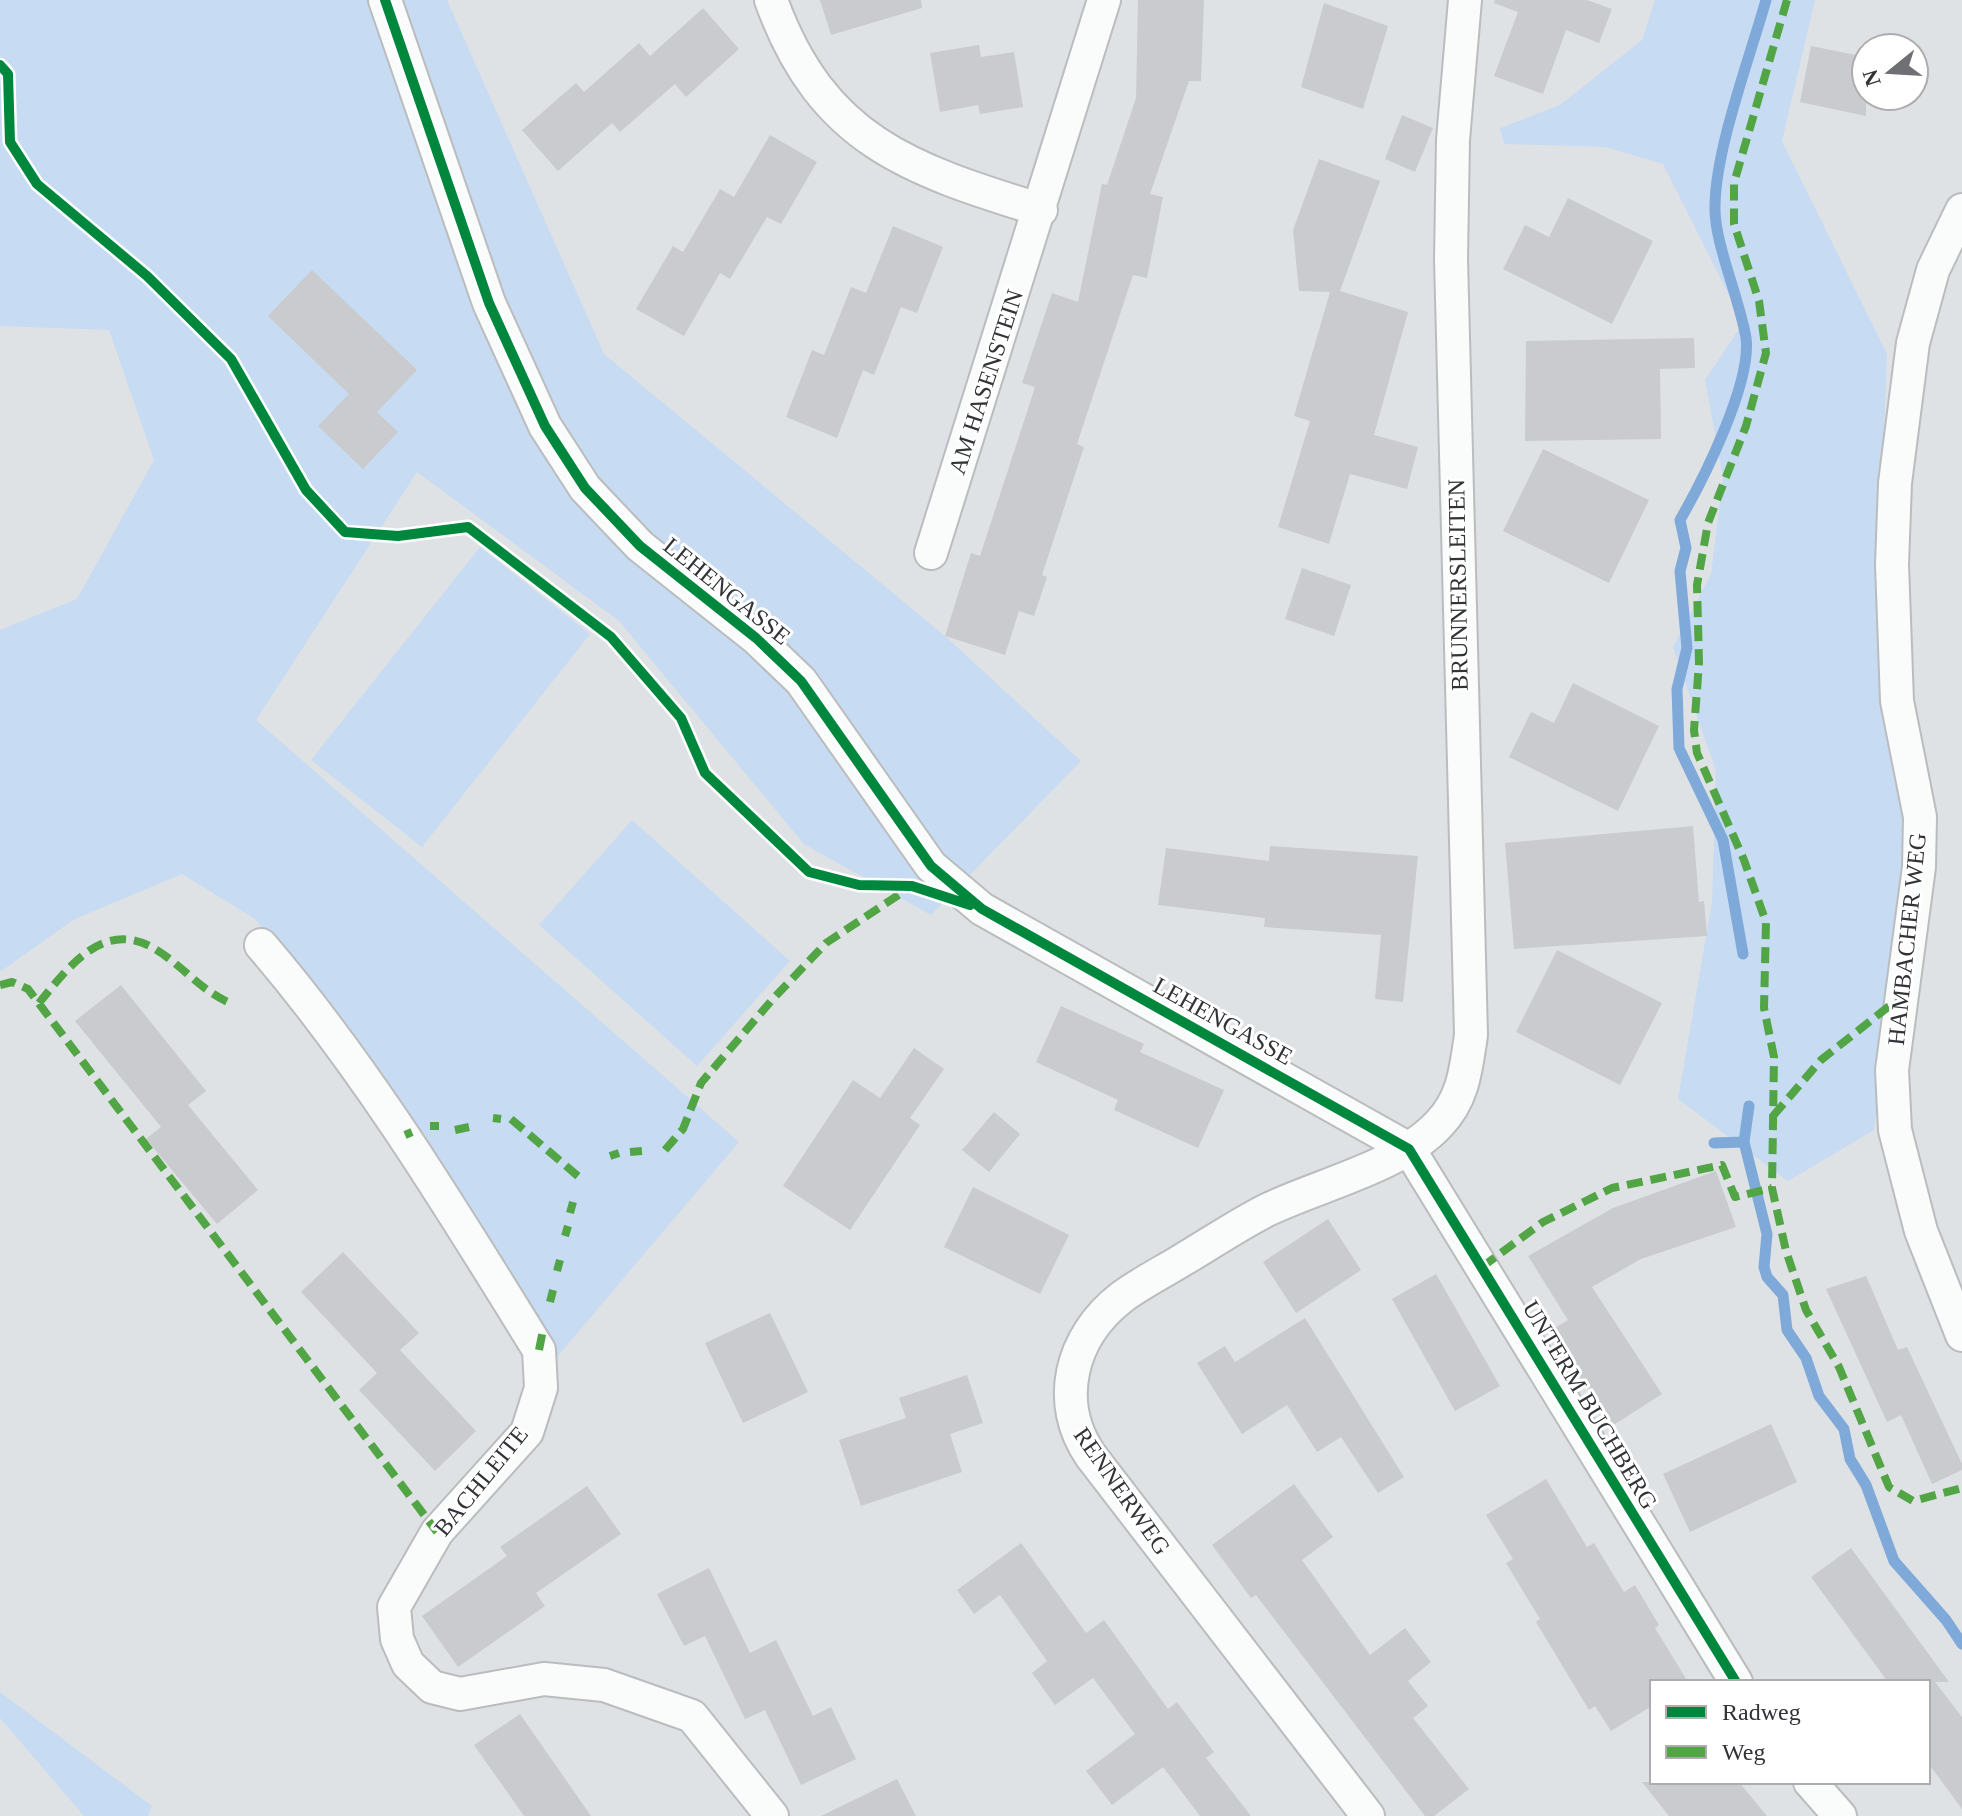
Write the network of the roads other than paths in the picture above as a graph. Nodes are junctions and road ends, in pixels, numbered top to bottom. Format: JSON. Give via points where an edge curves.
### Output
{"nodes":[{"id":1,"x":385,"y":0,"type":"edge"},
{"id":2,"x":771,"y":0,"type":"edge"},
{"id":3,"x":1104,"y":0,"type":"edge"},
{"id":4,"x":1465,"y":0,"type":"edge"},
{"id":5,"x":1041,"y":210,"type":"junction"},
{"id":6,"x":1962,"y":210,"type":"edge"},
{"id":7,"x":931,"y":553,"type":"dead end"},
{"id":8,"x":261,"y":945,"type":"dead end"},
{"id":9,"x":1409,"y":1149,"type":"junction"},
{"id":10,"x":1962,"y":1335,"type":"edge"},
{"id":11,"x":1735,"y":1680,"type":"edge"},
{"id":12,"x":1812,"y":1784,"type":"edge"},
{"id":13,"x":772,"y":1816,"type":"edge"},
{"id":14,"x":1368,"y":1816,"type":"edge"},
{"id":15,"x":1840,"y":1816,"type":"edge"}],
"edges":[{"from":1,"to":9,"type":"street","name":"LEHENGASSE","via":[[489,303],[545,426],[585,488],[640,546],[756,638],[801,681],[931,866],[982,909]]},
{"from":2,"to":5,"type":"street","via":[[800,64],[821,94],[867,138],[937,177]]},
{"from":3,"to":5,"type":"street","name":"AM HASENSTEIN"},
{"from":4,"to":9,"type":"street","name":"BRUNNERSLEITEN","via":[[1453,140],[1451,259],[1471,1035],[1464,1085],[1454,1106]]},
{"from":5,"to":7,"type":"street","name":"AM HASENSTEIN"},
{"from":6,"to":10,"type":"street","name":"HAMBACHER WEG","via":[[1933,270],[1913,343],[1895,483],[1892,565],[1897,701],[1920,817],[1919,867],[1892,1070],[1895,1130],[1921,1231]]},
{"from":8,"to":13,"type":"street","name":"BACHLEITE","via":[[317,1011],[405,1135],[539,1350],[541,1388],[527,1432],[437,1532],[394,1607],[397,1639],[408,1664],[432,1687],[460,1694],[559,1680],[604,1685],[692,1716]]},
{"from":9,"to":11,"type":"street","name":"UNTERM BUCHBERG"},
{"from":9,"to":14,"type":"street","name":"RENNERWEG","via":[[1266,1210],[1122,1298],[1096,1322],[1082,1345],[1069,1395],[1077,1437]]},
{"from":12,"to":15,"type":"street"}]}
